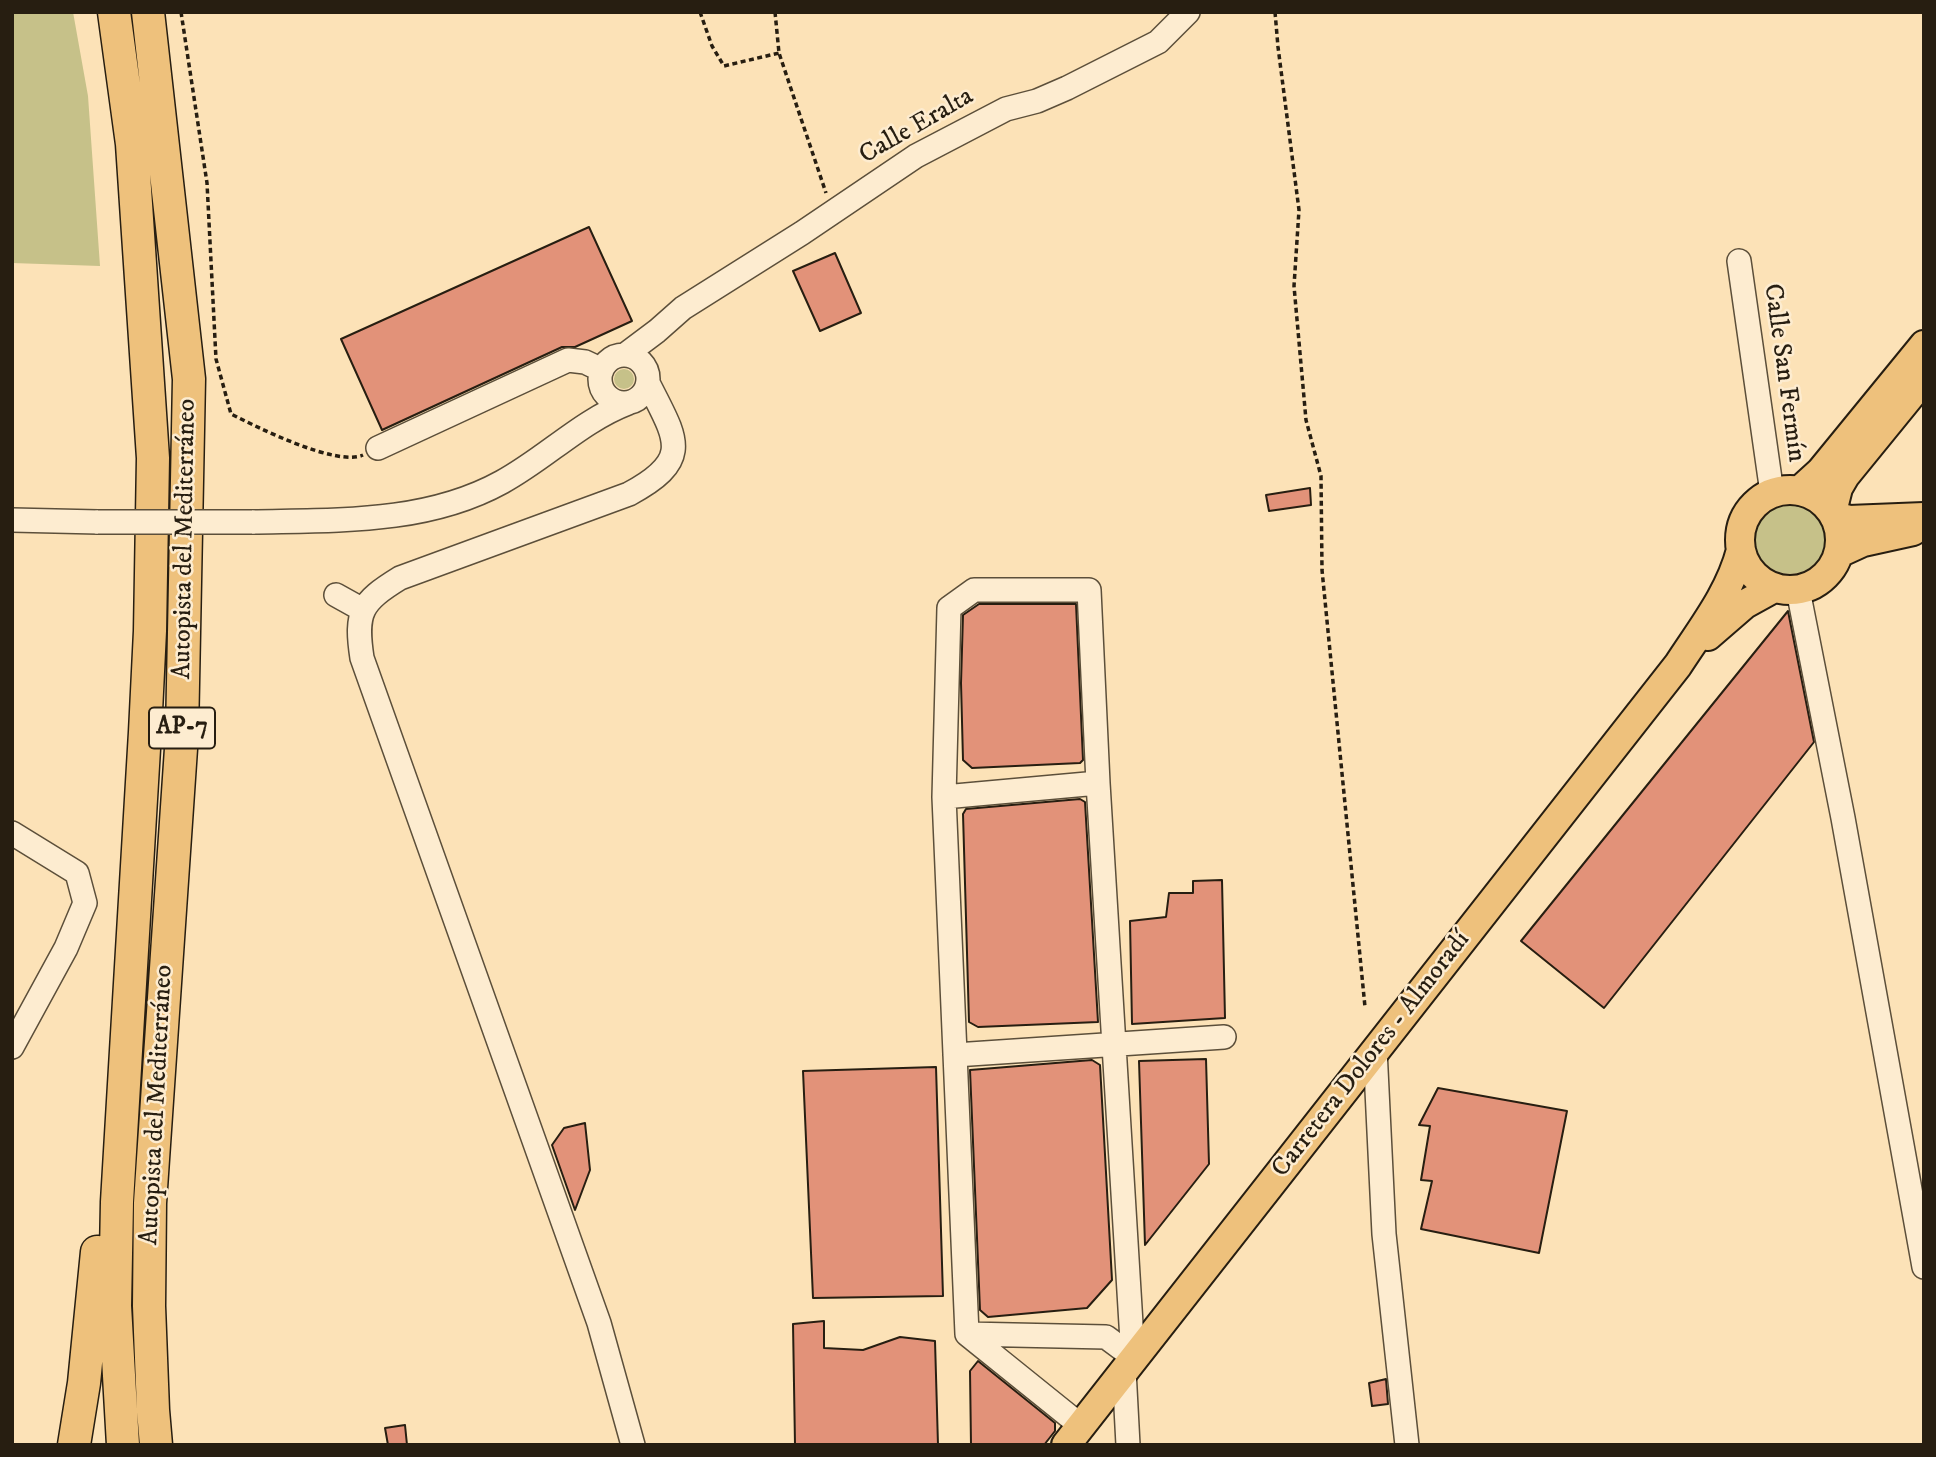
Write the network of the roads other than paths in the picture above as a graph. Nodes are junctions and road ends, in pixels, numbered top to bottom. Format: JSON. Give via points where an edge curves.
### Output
{"nodes":[{"id":1,"x":114,"y":12,"type":"edge"},
{"id":2,"x":148,"y":12,"type":"edge"},
{"id":3,"x":1188,"y":12,"type":"edge"},
{"id":4,"x":1739,"y":261,"type":"dead end"},
{"id":5,"x":682,"y":308,"type":"junction"},
{"id":6,"x":1924,"y":345,"type":"edge"},
{"id":7,"x":625,"y":355,"type":"junction"},
{"id":8,"x":601,"y":377,"type":"junction"},
{"id":9,"x":1924,"y":379,"type":"edge"},
{"id":10,"x":648,"y":380,"type":"junction"},
{"id":11,"x":630,"y":403,"type":"junction"},
{"id":12,"x":669,"y":424,"type":"junction"},
{"id":13,"x":568,"y":438,"type":"junction"},
{"id":14,"x":378,"y":448,"type":"road end"},
{"id":15,"x":1786,"y":492,"type":"junction"},
{"id":16,"x":1833,"y":514,"type":"junction"},
{"id":17,"x":1924,"y":517,"type":"edge"},
{"id":18,"x":12,"y":520,"type":"edge"},
{"id":19,"x":1924,"y":532,"type":"edge"},
{"id":20,"x":1741,"y":550,"type":"junction"},
{"id":21,"x":1839,"y":553,"type":"junction"},
{"id":22,"x":1786,"y":589,"type":"junction"},
{"id":23,"x":336,"y":595,"type":"dead end"},
{"id":24,"x":363,"y":610,"type":"junction"},
{"id":25,"x":1678,"y":665,"type":"junction"},
{"id":26,"x":1098,"y":783,"type":"junction"},
{"id":27,"x":944,"y":797,"type":"junction"},
{"id":28,"x":12,"y":832,"type":"edge"},
{"id":29,"x":1224,"y":1037,"type":"dead end"},
{"id":30,"x":1115,"y":1045,"type":"junction"},
{"id":31,"x":12,"y":1047,"type":"edge"},
{"id":32,"x":1375,"y":1049,"type":"junction"},
{"id":33,"x":955,"y":1055,"type":"junction"},
{"id":34,"x":121,"y":1120,"type":"junction"},
{"id":35,"x":1924,"y":1267,"type":"edge"},
{"id":36,"x":967,"y":1334,"type":"junction"},
{"id":37,"x":1129,"y":1364,"type":"junction"},
{"id":38,"x":153,"y":1410,"type":"junction"},
{"id":39,"x":1073,"y":1435,"type":"edge"},
{"id":40,"x":75,"y":1445,"type":"edge"},
{"id":41,"x":123,"y":1445,"type":"edge"},
{"id":42,"x":156,"y":1445,"type":"edge"},
{"id":43,"x":170,"y":1445,"type":"edge"},
{"id":44,"x":633,"y":1445,"type":"edge"},
{"id":45,"x":1128,"y":1445,"type":"edge"},
{"id":46,"x":1407,"y":1445,"type":"edge"}],
"edges":[{"from":1,"to":34,"type":"highway","name":"Autopista del Mediterráneo","number":"AP-7","via":[[132,144],[153,458],[146,719]]},
{"from":2,"to":38,"type":"highway","name":"Autopista del Mediterráneo","number":"AP-7","via":[[189,379],[181,747],[150,1203]]},
{"from":3,"to":5,"type":"street","name":"Calle Eralta","via":[[1157,42],[1067,88],[1006,109],[916,156]]},
{"from":4,"to":15,"type":"street","name":"Calle San Fermín"},
{"from":5,"to":7,"type":"street"},
{"from":5,"to":10,"type":"street","via":[[652,349]]},
{"from":6,"to":15,"type":"main road","via":[[1830,461]]},
{"from":7,"to":8,"type":"street","via":[[611,359]]},
{"from":7,"to":10,"type":"street","via":[[643,363]]},
{"from":8,"to":11,"type":"street","via":[[603,392],[614,401]]},
{"from":8,"to":13,"type":"street","via":[[595,400]]},
{"from":8,"to":14,"type":"street","via":[[585,362],[568,360]]},
{"from":9,"to":16,"type":"main road","via":[[1845,476]]},
{"from":10,"to":11,"type":"street","via":[[643,395]]},
{"from":10,"to":12,"type":"street"},
{"from":11,"to":12,"type":"street","via":[[648,408]]},
{"from":11,"to":13,"type":"street","via":[[605,412]]},
{"from":12,"to":24,"type":"street","via":[[674,449],[662,473],[648,484],[400,578],[373,595]]},
{"from":13,"to":18,"type":"street","bridge":true,"via":[[500,483],[436,508],[357,520]]},
{"from":15,"to":16,"type":"main road","via":[[1810,494]]},
{"from":15,"to":20,"type":"main road","via":[[1757,502],[1749,512],[1743,523]]},
{"from":16,"to":17,"type":"main road","via":[[1849,520]]},
{"from":16,"to":21,"type":"main road","via":[[1840,534]]},
{"from":19,"to":21,"type":"main road","via":[[1863,542]]},
{"from":20,"to":22,"type":"main road","via":[[1752,574]]},
{"from":20,"to":25,"type":"main road","via":[[1717,607]]},
{"from":21,"to":22,"type":"main road","via":[[1830,572],[1814,585]]},
{"from":22,"to":25,"type":"main road","via":[[1745,604]]},
{"from":22,"to":35,"type":"street","via":[[1845,831]]},
{"from":23,"to":24,"type":"street"},
{"from":24,"to":44,"type":"street","via":[[358,633],[362,658],[599,1323]]},
{"from":25,"to":32,"type":"main road","name":"Carretera Dolores - Almoradí"},
{"from":26,"to":27,"type":"street"},
{"from":26,"to":27,"type":"street","via":[[1089,590],[974,590],[949,608]]},
{"from":26,"to":30,"type":"street"},
{"from":27,"to":33,"type":"street"},
{"from":28,"to":31,"type":"street","via":[[76,873],[85,903]]},
{"from":29,"to":30,"type":"street"},
{"from":30,"to":33,"type":"street"},
{"from":30,"to":37,"type":"street"},
{"from":32,"to":37,"type":"main road","name":"Carretera Dolores - Almoradí"},
{"from":32,"to":46,"type":"street","via":[[1384,1234]]},
{"from":33,"to":36,"type":"street"},
{"from":34,"to":40,"type":"highway","via":[[102,1199]]},
{"from":34,"to":41,"type":"highway","name":"Autopista del Mediterráneo","number":"AP-7","via":[[115,1306]]},
{"from":36,"to":37,"type":"street","via":[[1106,1337]]},
{"from":36,"to":39,"type":"street"},
{"from":37,"to":39,"type":"main road","name":"Carretera Dolores - Almoradí"},
{"from":37,"to":45,"type":"street"},
{"from":38,"to":42,"type":"highway","name":"Autopista del Mediterráneo","number":"AP-7"},
{"from":38,"to":43,"type":"highway"}]}
